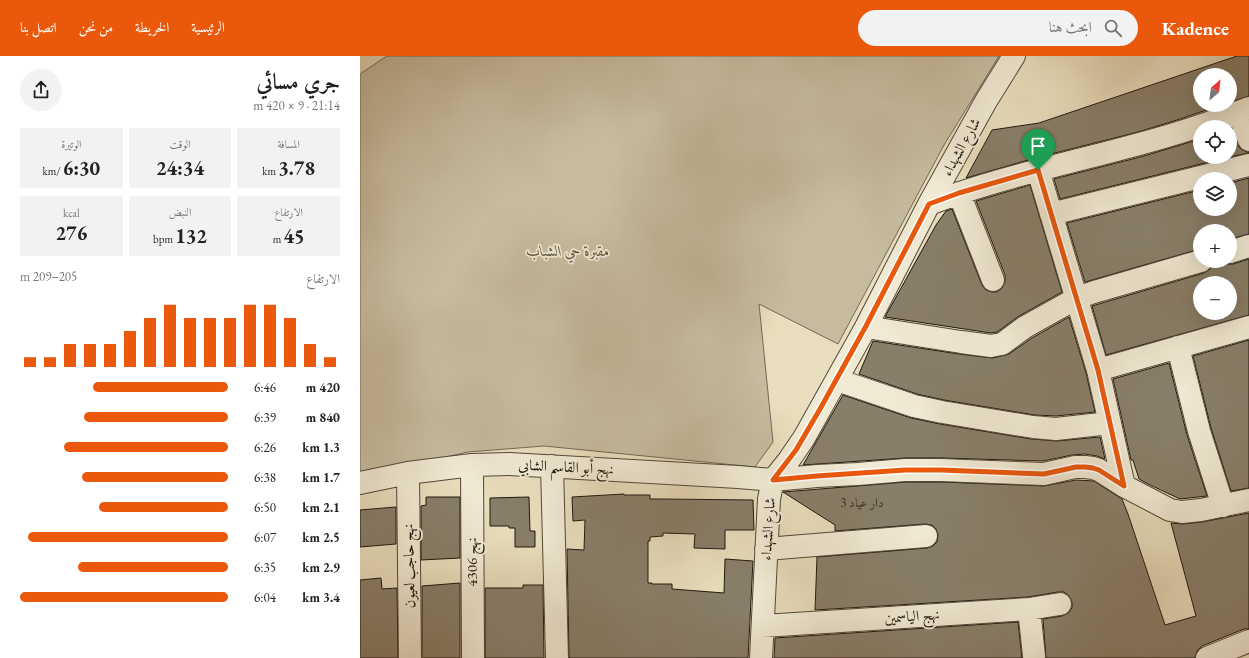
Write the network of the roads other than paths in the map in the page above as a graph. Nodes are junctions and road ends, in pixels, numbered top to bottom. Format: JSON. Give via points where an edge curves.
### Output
{"nodes":[{"id":1,"x":1014,"y":56,"type":"edge"},
{"id":2,"x":1244,"y":110,"type":"edge"},
{"id":3,"x":1249,"y":140,"type":"edge"},
{"id":4,"x":1249,"y":165,"type":"edge"},
{"id":5,"x":1038,"y":170,"type":"junction"},
{"id":6,"x":959,"y":193,"type":"junction"},
{"id":7,"x":929,"y":204,"type":"junction"},
{"id":8,"x":1051,"y":214,"type":"junction"},
{"id":9,"x":1249,"y":246,"type":"edge"},
{"id":10,"x":1237,"y":250,"type":"edge"},
{"id":11,"x":1193,"y":263,"type":"edge"},
{"id":12,"x":993,"y":280,"type":"dead end"},
{"id":13,"x":1077,"y":298,"type":"junction"},
{"id":14,"x":866,"y":326,"type":"junction"},
{"id":15,"x":1249,"y":328,"type":"edge"},
{"id":16,"x":1178,"y":347,"type":"junction"},
{"id":17,"x":1098,"y":370,"type":"junction"},
{"id":18,"x":837,"y":380,"type":"junction"},
{"id":19,"x":1110,"y":423,"type":"junction"},
{"id":20,"x":472,"y":465,"type":"junction"},
{"id":21,"x":552,"y":466,"type":"junction"},
{"id":22,"x":408,"y":473,"type":"junction"},
{"id":23,"x":773,"y":480,"type":"junction"},
{"id":24,"x":360,"y":483,"type":"edge"},
{"id":25,"x":1124,"y":486,"type":"junction"},
{"id":26,"x":1249,"y":500,"type":"edge"},
{"id":27,"x":1223,"y":506,"type":"junction"},
{"id":28,"x":926,"y":536,"type":"dead end"},
{"id":29,"x":766,"y":549,"type":"junction"},
{"id":30,"x":1060,"y":604,"type":"dead end"},
{"id":31,"x":1029,"y":609,"type":"junction"},
{"id":32,"x":763,"y":626,"type":"junction"},
{"id":33,"x":1249,"y":641,"type":"edge"},
{"id":34,"x":1034,"y":656,"type":"dead end"},
{"id":35,"x":410,"y":658,"type":"edge"},
{"id":36,"x":473,"y":658,"type":"edge"},
{"id":37,"x":557,"y":658,"type":"edge"},
{"id":38,"x":762,"y":658,"type":"edge"},
{"id":39,"x":1207,"y":658,"type":"edge"}],
"edges":[{"from":1,"to":7,"type":"street","name":"شارع الشهداء"},
{"from":2,"to":3,"type":"street"},
{"from":2,"to":5,"type":"street","via":[[1172,135]]},
{"from":4,"to":8,"type":"street"},
{"from":5,"to":6,"type":"street"},
{"from":5,"to":8,"type":"street"},
{"from":6,"to":7,"type":"street"},
{"from":6,"to":12,"type":"street"},
{"from":7,"to":14,"type":"street","name":"شارع الشهداء"},
{"from":8,"to":13,"type":"street"},
{"from":9,"to":10,"type":"street"},
{"from":11,"to":13,"type":"street"},
{"from":13,"to":14,"type":"street","via":[[1025,327],[1002,344],[991,346]]},
{"from":13,"to":17,"type":"street"},
{"from":14,"to":18,"type":"street","name":"شارع الشهداء"},
{"from":15,"to":16,"type":"street"},
{"from":16,"to":17,"type":"street"},
{"from":16,"to":27,"type":"street","via":[[1199,431]]},
{"from":17,"to":19,"type":"street"},
{"from":18,"to":19,"type":"street","via":[[914,406],[1026,426],[1056,429]]},
{"from":18,"to":23,"type":"street","name":"شارع الشهداء","via":[[804,438]]},
{"from":19,"to":25,"type":"street"},
{"from":20,"to":21,"type":"street","name":"نهج أبو القاسم الشابي"},
{"from":20,"to":22,"type":"street","name":"نهج أبو القاسم الشابي"},
{"from":20,"to":36,"type":"street","name":"نهج 4306"},
{"from":21,"to":23,"type":"street","name":"نهج أبو القاسم الشابي"},
{"from":21,"to":37,"type":"street"},
{"from":22,"to":24,"type":"street","name":"نهج أبو القاسم الشابي"},
{"from":22,"to":35,"type":"street","name":"نهج حاجب لعيون"},
{"from":23,"to":25,"type":"street","name":"نهج أبو القاسم الشابي","via":[[905,470],[1044,474],[1085,467],[1099,470]]},
{"from":23,"to":29,"type":"street","name":"شارع الشهداء","via":[[769,499]]},
{"from":25,"to":27,"type":"street","name":"نهج أبو القاسم الشابي","via":[[1170,510],[1182,512]]},
{"from":26,"to":27,"type":"street","name":"نهج أبو القاسم الشابي"},
{"from":28,"to":29,"type":"street"},
{"from":29,"to":32,"type":"street","name":"شارع الشهداء"},
{"from":30,"to":31,"type":"street","name":"نهج الياسمين"},
{"from":31,"to":32,"type":"street","name":"نهج الياسمين"},
{"from":31,"to":34,"type":"street"},
{"from":32,"to":38,"type":"street","name":"شارع الشهداء"},
{"from":33,"to":39,"type":"street"}]}
